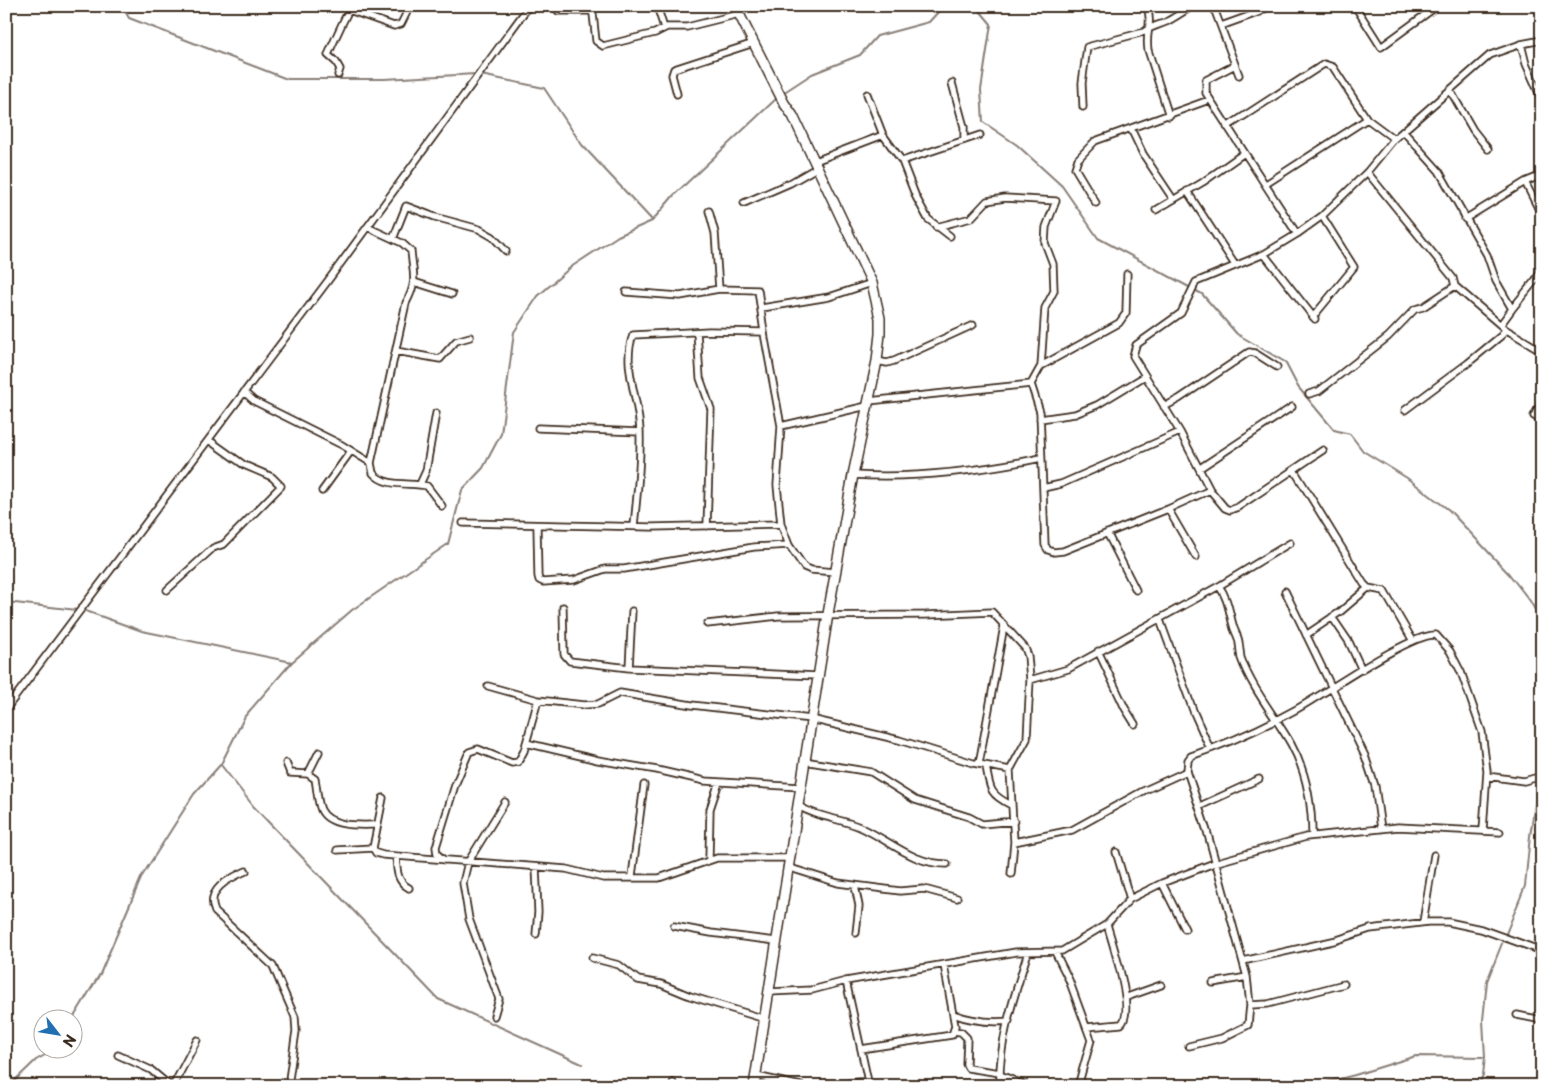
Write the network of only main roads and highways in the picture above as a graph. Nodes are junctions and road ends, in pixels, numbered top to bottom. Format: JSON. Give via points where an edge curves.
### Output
{"nodes":[{"id":1,"x":737,"y":10,"type":"edge"},
{"id":2,"x":754,"y":1086,"type":"edge"}],
"edges":[{"from":1,"to":2,"type":"main road","via":[[793,116],[872,283],[880,318],[878,361],[828,614]]}]}
